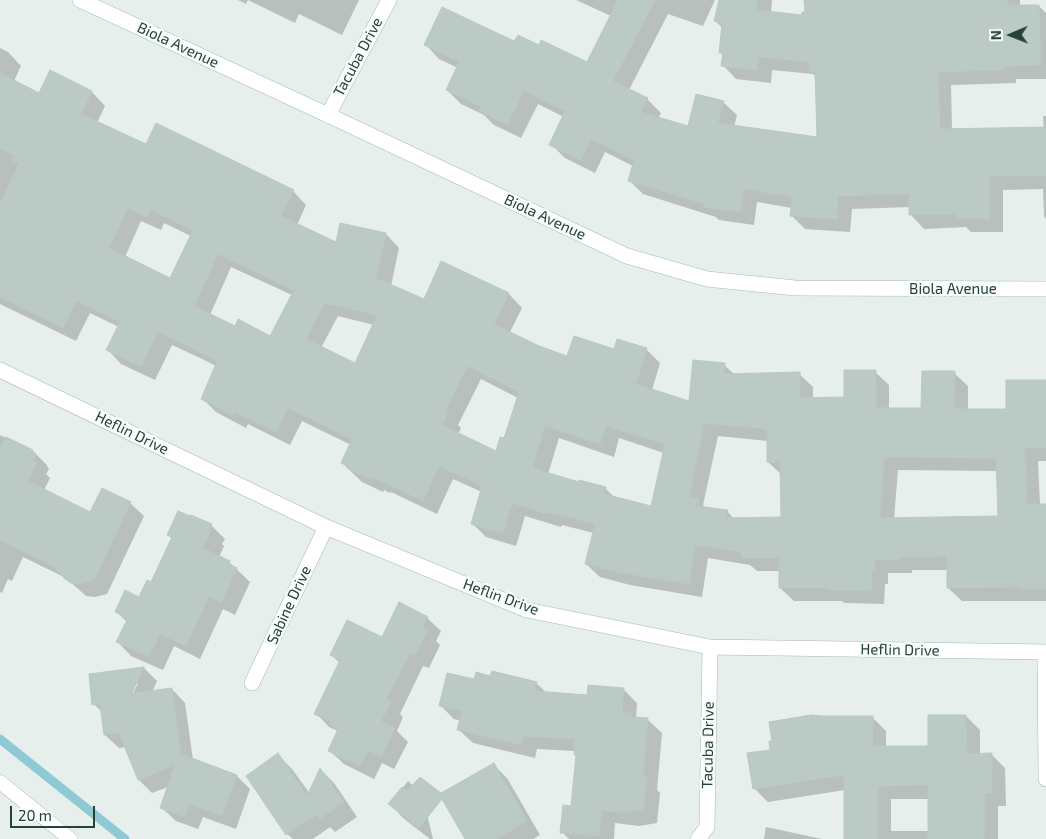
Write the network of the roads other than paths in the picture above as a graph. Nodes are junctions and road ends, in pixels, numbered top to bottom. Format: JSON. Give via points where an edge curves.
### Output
{"nodes":[{"id":1,"x":80,"y":0,"type":"edge"},
{"id":2,"x":389,"y":0,"type":"edge"},
{"id":3,"x":328,"y":115,"type":"junction"},
{"id":4,"x":1046,"y":289,"type":"edge"},
{"id":5,"x":0,"y":370,"type":"edge"},
{"id":6,"x":326,"y":527,"type":"junction"},
{"id":7,"x":710,"y":647,"type":"junction"},
{"id":8,"x":1045,"y":652,"type":"edge"},
{"id":9,"x":252,"y":683,"type":"dead end"},
{"id":10,"x":1046,"y":779,"type":"edge"},
{"id":11,"x":0,"y":782,"type":"edge"},
{"id":12,"x":70,"y":839,"type":"edge"},
{"id":13,"x":698,"y":839,"type":"edge"}],
"edges":[{"from":1,"to":3,"type":"street","name":"Biola Avenue"},
{"from":2,"to":3,"type":"street","name":"Tacuba Drive"},
{"from":3,"to":4,"type":"street","name":"Biola Avenue","via":[[627,256],[706,278],[795,288]]},
{"from":5,"to":6,"type":"street","name":"Heflin Drive"},
{"from":6,"to":7,"type":"street","name":"Heflin Drive","via":[[527,610]]},
{"from":6,"to":9,"type":"street","name":"Sabine Drive"},
{"from":7,"to":8,"type":"street","name":"Heflin Drive"},
{"from":7,"to":13,"type":"street","name":"Tacuba Drive","via":[[707,827]]},
{"from":8,"to":10,"type":"street"},
{"from":11,"to":12,"type":"lane"}]}
